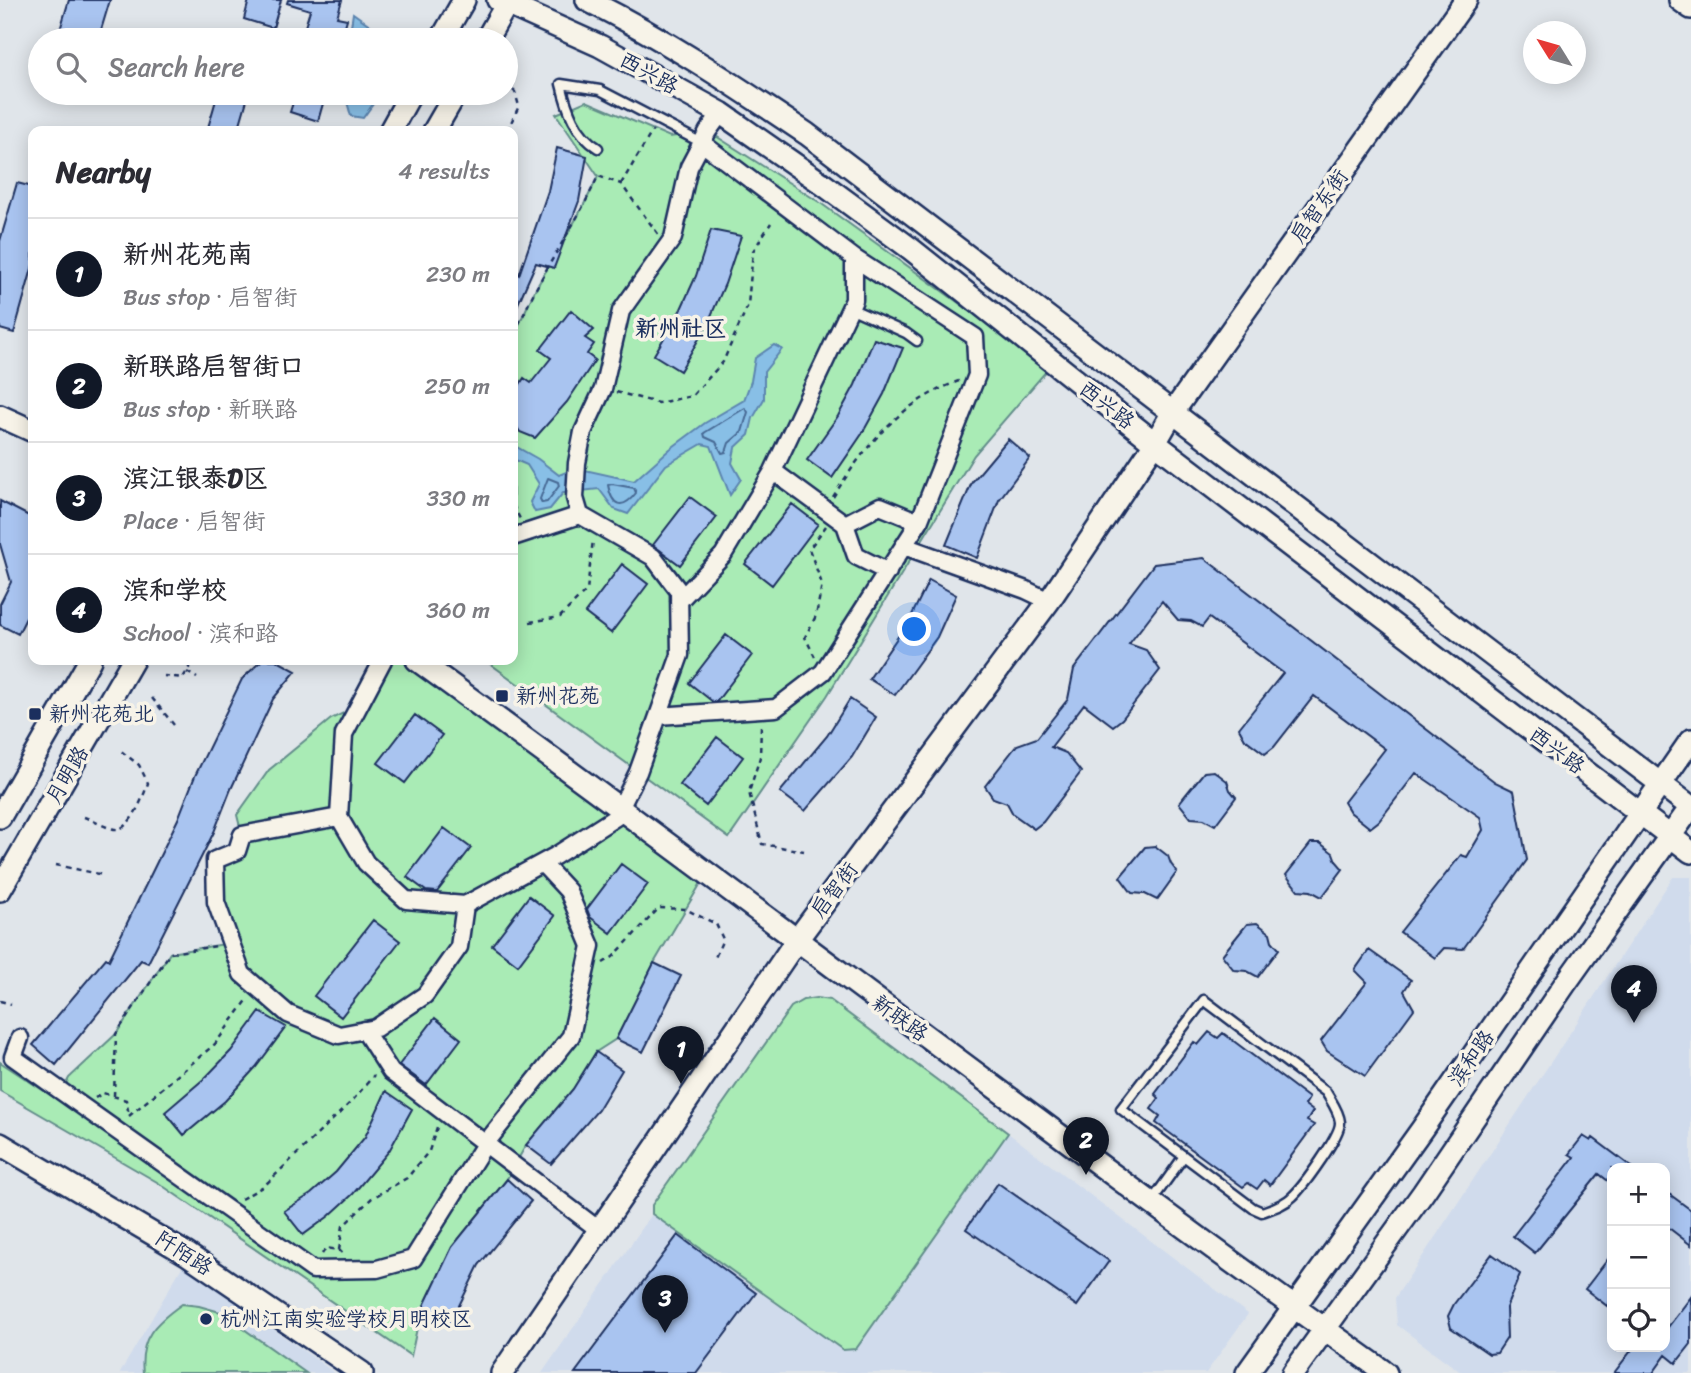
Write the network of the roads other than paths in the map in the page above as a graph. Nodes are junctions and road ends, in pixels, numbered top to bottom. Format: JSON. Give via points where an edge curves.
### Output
{"nodes":[{"id":1,"x":464,"y":0,"type":"edge"},
{"id":2,"x":587,"y":0,"type":"edge"},
{"id":3,"x":1466,"y":0,"type":"edge"},
{"id":4,"x":1680,"y":0,"type":"edge"},
{"id":5,"x":504,"y":1,"type":"edge"},
{"id":6,"x":1691,"y":8,"type":"edge"},
{"id":7,"x":448,"y":28,"type":"edge"},
{"id":8,"x":492,"y":28,"type":"edge"},
{"id":9,"x":404,"y":105,"type":"edge"},
{"id":10,"x":449,"y":105,"type":"edge"},
{"id":11,"x":721,"y":113,"type":"junction"},
{"id":12,"x":393,"y":126,"type":"edge"},
{"id":13,"x":437,"y":126,"type":"edge"},
{"id":14,"x":702,"y":143,"type":"junction"},
{"id":15,"x":598,"y":148,"type":"dead end"},
{"id":16,"x":854,"y":258,"type":"junction"},
{"id":17,"x":850,"y":308,"type":"junction"},
{"id":18,"x":917,"y":341,"type":"dead end"},
{"id":19,"x":1173,"y":412,"type":"junction"},
{"id":20,"x":0,"y":416,"type":"edge"},
{"id":21,"x":28,"y":429,"type":"edge"},
{"id":22,"x":1155,"y":443,"type":"junction"},
{"id":23,"x":773,"y":471,"type":"junction"},
{"id":24,"x":580,"y":515,"type":"junction"},
{"id":25,"x":835,"y":516,"type":"junction"},
{"id":26,"x":919,"y":522,"type":"junction"},
{"id":27,"x":518,"y":535,"type":"edge"},
{"id":28,"x":904,"y":546,"type":"junction"},
{"id":29,"x":888,"y":572,"type":"junction"},
{"id":30,"x":679,"y":601,"type":"junction"},
{"id":31,"x":1049,"y":601,"type":"junction"},
{"id":32,"x":87,"y":665,"type":"edge"},
{"id":33,"x":131,"y":665,"type":"edge"},
{"id":34,"x":380,"y":665,"type":"edge"},
{"id":35,"x":424,"y":665,"type":"edge"},
{"id":36,"x":658,"y":716,"type":"junction"},
{"id":37,"x":1691,"y":740,"type":"edge"},
{"id":38,"x":1660,"y":784,"type":"junction"},
{"id":39,"x":622,"y":807,"type":"junction"},
{"id":40,"x":1691,"y":807,"type":"edge"},
{"id":41,"x":1640,"y":814,"type":"junction"},
{"id":42,"x":0,"y":817,"type":"edge"},
{"id":43,"x":338,"y":817,"type":"junction"},
{"id":44,"x":1670,"y":835,"type":"junction"},
{"id":45,"x":1691,"y":852,"type":"edge"},
{"id":46,"x":542,"y":863,"type":"junction"},
{"id":47,"x":0,"y":890,"type":"edge"},
{"id":48,"x":464,"y":905,"type":"junction"},
{"id":49,"x":796,"y":941,"type":"junction"},
{"id":50,"x":364,"y":1030,"type":"junction"},
{"id":51,"x":20,"y":1038,"type":"dead end"},
{"id":52,"x":0,"y":1144,"type":"edge"},
{"id":53,"x":485,"y":1144,"type":"junction"},
{"id":54,"x":1184,"y":1156,"type":"junction"},
{"id":55,"x":1151,"y":1202,"type":"junction"},
{"id":56,"x":599,"y":1230,"type":"junction"},
{"id":57,"x":1293,"y":1307,"type":"junction"},
{"id":58,"x":1324,"y":1329,"type":"junction"},
{"id":59,"x":362,"y":1373,"type":"edge"},
{"id":60,"x":502,"y":1373,"type":"edge"},
{"id":61,"x":1247,"y":1373,"type":"edge"},
{"id":62,"x":1293,"y":1373,"type":"edge"},
{"id":63,"x":1386,"y":1373,"type":"edge"}],
"edges":[{"from":1,"to":7,"type":"main road"},
{"from":2,"to":19,"type":"main road","name":"西兴路","via":[[719,74],[807,134]]},
{"from":3,"to":19,"type":"main road","name":"启智东街"},
{"from":4,"to":6,"type":"main road"},
{"from":5,"to":8,"type":"main road"},
{"from":5,"to":11,"type":"main road","name":"西兴路","via":[[600,46]]},
{"from":9,"to":12,"type":"main road"},
{"from":10,"to":13,"type":"main road"},
{"from":11,"to":14,"type":"street"},
{"from":11,"to":22,"type":"main road","name":"西兴路","via":[[911,249]]},
{"from":14,"to":15,"type":"lane","via":[[600,90],[561,84],[568,111],[586,141]]},
{"from":14,"to":16,"type":"street"},
{"from":14,"to":24,"type":"street","via":[[689,167],[673,238],[621,311],[603,389],[583,432],[575,498]]},
{"from":16,"to":17,"type":"street"},
{"from":16,"to":26,"type":"street","via":[[975,337],[976,375]]},
{"from":17,"to":18,"type":"lane"},
{"from":17,"to":23,"type":"street"},
{"from":19,"to":22,"type":"main road","name":"启智街"},
{"from":19,"to":38,"type":"main road","name":"西兴路"},
{"from":20,"to":21,"type":"main road"},
{"from":22,"to":31,"type":"main road","name":"启智街"},
{"from":22,"to":41,"type":"main road","name":"西兴路"},
{"from":23,"to":25,"type":"street"},
{"from":23,"to":30,"type":"street","via":[[723,555]]},
{"from":24,"to":27,"type":"street"},
{"from":24,"to":30,"type":"street","via":[[653,557],[679,591]]},
{"from":25,"to":26,"type":"street","via":[[880,506]]},
{"from":25,"to":29,"type":"street","via":[[856,556]]},
{"from":26,"to":28,"type":"street"},
{"from":28,"to":29,"type":"street"},
{"from":28,"to":31,"type":"street"},
{"from":29,"to":36,"type":"street","via":[[823,672],[776,708]]},
{"from":30,"to":36,"type":"street","via":[[680,655]]},
{"from":31,"to":49,"type":"main road","name":"启智街"},
{"from":32,"to":42,"type":"main road","name":"月明路"},
{"from":33,"to":47,"type":"main road","name":"月明路"},
{"from":34,"to":43,"type":"street","via":[[344,734]]},
{"from":35,"to":39,"type":"main road","name":"新联路"},
{"from":36,"to":39,"type":"street"},
{"from":37,"to":38,"type":"main road","name":"滨和路"},
{"from":38,"to":40,"type":"main road","name":"西兴路"},
{"from":38,"to":41,"type":"main road","name":"滨和路"},
{"from":39,"to":46,"type":"street","via":[[616,817]]},
{"from":39,"to":49,"type":"main road","name":"新联路"},
{"from":40,"to":44,"type":"main road","name":"滨和路"},
{"from":41,"to":44,"type":"main road","name":"西兴路"},
{"from":41,"to":57,"type":"main road","name":"滨和路"},
{"from":43,"to":48,"type":"street","via":[[366,863],[406,900]]},
{"from":43,"to":50,"type":"street","via":[[242,835],[237,851],[215,860],[216,902],[242,974],[288,1014],[339,1035]]},
{"from":44,"to":45,"type":"main road","name":"西兴路"},
{"from":44,"to":58,"type":"main road","name":"滨和路"},
{"from":46,"to":48,"type":"street"},
{"from":46,"to":53,"type":"street","via":[[568,891],[591,946],[571,1036]]},
{"from":48,"to":50,"type":"street","via":[[459,947],[425,995],[376,1028]]},
{"from":49,"to":55,"type":"main road","name":"新联路"},
{"from":49,"to":56,"type":"main road","name":"启智街"},
{"from":50,"to":53,"type":"street","via":[[391,1072]]},
{"from":51,"to":53,"type":"street","via":[[13,1057],[313,1269],[377,1269],[413,1259]]},
{"from":52,"to":59,"type":"main road","name":"阡陌路","via":[[187,1254]]},
{"from":53,"to":56,"type":"street"},
{"from":54,"to":54,"type":"lane","via":[[1262,1212],[1293,1196],[1334,1141],[1340,1124],[1326,1092],[1204,1000],[1121,1109]]},
{"from":54,"to":55,"type":"lane"},
{"from":55,"to":57,"type":"main road","name":"新联路"},
{"from":56,"to":60,"type":"main road","name":"启智街"},
{"from":57,"to":58,"type":"main road","name":"新联路"},
{"from":57,"to":61,"type":"main road","name":"滨和路"},
{"from":58,"to":62,"type":"main road","name":"滨和路"},
{"from":58,"to":63,"type":"main road","name":"新联路"}]}
